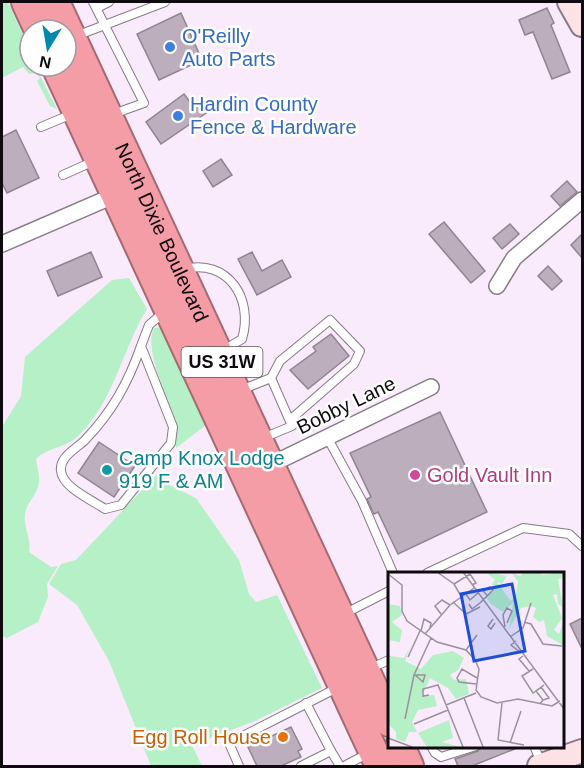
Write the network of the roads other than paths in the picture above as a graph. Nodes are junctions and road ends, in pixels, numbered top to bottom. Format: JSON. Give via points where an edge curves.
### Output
{"nodes":[{"id":1,"x":26,"y":2,"type":"edge"},
{"id":2,"x":55,"y":2,"type":"edge"},
{"id":3,"x":109,"y":2,"type":"edge"},
{"id":4,"x":165,"y":2,"type":"edge"},
{"id":5,"x":569,"y":2,"type":"edge"},
{"id":6,"x":95,"y":5,"type":"edge"},
{"id":7,"x":33,"y":18,"type":"edge"},
{"id":8,"x":61,"y":18,"type":"edge"},
{"id":9,"x":106,"y":25,"type":"junction"},
{"id":10,"x":582,"y":25,"type":"edge"},
{"id":11,"x":78,"y":36,"type":"edge"},
{"id":12,"x":78,"y":70,"type":"edge"},
{"id":13,"x":64,"y":78,"type":"edge"},
{"id":14,"x":92,"y":119,"type":"junction"},
{"id":15,"x":41,"y":127,"type":"dead end"},
{"id":16,"x":99,"y":159,"type":"junction"},
{"id":17,"x":63,"y":175,"type":"dead end"},
{"id":18,"x":128,"y":190,"type":"junction"},
{"id":19,"x":582,"y":200,"type":"edge"},
{"id":20,"x":2,"y":244,"type":"edge"},
{"id":21,"x":166,"y":274,"type":"junction"},
{"id":22,"x":497,"y":286,"type":"dead end"},
{"id":23,"x":168,"y":309,"type":"junction"},
{"id":24,"x":141,"y":346,"type":"junction"},
{"id":25,"x":205,"y":357,"type":"junction"},
{"id":26,"x":271,"y":378,"type":"junction"},
{"id":27,"x":431,"y":387,"type":"dead end"},
{"id":28,"x":224,"y":397,"type":"junction"},
{"id":29,"x":290,"y":420,"type":"junction"},
{"id":30,"x":327,"y":437,"type":"junction"},
{"id":31,"x":250,"y":454,"type":"junction"},
{"id":32,"x":582,"y":546,"type":"edge"},
{"id":33,"x":393,"y":572,"type":"edge"},
{"id":34,"x":429,"y":572,"type":"edge"},
{"id":35,"x":388,"y":591,"type":"edge"},
{"id":36,"x":327,"y":621,"type":"junction"},
{"id":37,"x":361,"y":674,"type":"edge"},
{"id":38,"x":306,"y":703,"type":"junction"},
{"id":39,"x":388,"y":720,"type":"edge"},
{"id":40,"x":432,"y":747,"type":"edge"},
{"id":41,"x":473,"y":747,"type":"edge"},
{"id":42,"x":582,"y":750,"type":"edge"},
{"id":43,"x":331,"y":751,"type":"junction"},
{"id":44,"x":384,"y":754,"type":"edge"},
{"id":45,"x":539,"y":759,"type":"edge"},
{"id":46,"x":239,"y":766,"type":"edge"},
{"id":47,"x":301,"y":766,"type":"edge"},
{"id":48,"x":342,"y":766,"type":"edge"},
{"id":49,"x":409,"y":766,"type":"edge"}],
"edges":[{"from":1,"to":7,"type":"highway"},
{"from":2,"to":8,"type":"highway","name":"North Dixie Boulevard","number":"US 31W"},
{"from":3,"to":6,"type":"lane"},
{"from":4,"to":9,"type":"lane"},
{"from":5,"to":10,"type":"street"},
{"from":6,"to":9,"type":"lane"},
{"from":9,"to":11,"type":"lane"},
{"from":9,"to":14,"type":"lane","via":[[144,103]]},
{"from":12,"to":14,"type":"highway","name":"North Dixie Boulevard","number":"US 31W"},
{"from":13,"to":14,"type":"highway","name":"North Dixie Boulevard","number":"US 31W"},
{"from":14,"to":15,"type":"lane"},
{"from":14,"to":16,"type":"highway","name":"North Dixie Boulevard","number":"US 31W"},
{"from":14,"to":18,"type":"highway","name":"North Dixie Boulevard","number":"US 31W"},
{"from":16,"to":17,"type":"lane"},
{"from":16,"to":18,"type":"highway","name":"North Dixie Boulevard","number":"US 31W"},
{"from":18,"to":20,"type":"street"},
{"from":18,"to":21,"type":"highway","name":"North Dixie Boulevard","number":"US 31W"},
{"from":19,"to":22,"type":"street","via":[[514,258]]},
{"from":21,"to":23,"type":"highway","name":"North Dixie Boulevard","number":"US 31W"},
{"from":21,"to":25,"type":"highway","name":"North Dixie Boulevard","number":"US 31W"},
{"from":21,"to":25,"type":"lane","via":[[201,265],[220,272],[237,288],[245,309],[242,339]]},
{"from":23,"to":24,"type":"lane","via":[[148,325]]},
{"from":23,"to":25,"type":"highway","name":"North Dixie Boulevard","number":"US 31W"},
{"from":24,"to":24,"type":"lane","via":[[173,427],[171,443],[121,505],[105,509],[66,483],[61,466],[64,458],[112,410],[129,381]]},
{"from":25,"to":28,"type":"highway","name":"North Dixie Boulevard","number":"US 31W"},
{"from":26,"to":28,"type":"lane"},
{"from":26,"to":29,"type":"lane"},
{"from":26,"to":29,"type":"lane","via":[[280,361],[330,320],[360,351],[354,364]]},
{"from":27,"to":30,"type":"street","name":"Bobby Lane"},
{"from":28,"to":31,"type":"highway","name":"North Dixie Boulevard","number":"US 31W"},
{"from":29,"to":31,"type":"lane","via":[[292,426]]},
{"from":30,"to":31,"type":"street","name":"Bobby Lane"},
{"from":30,"to":33,"type":"lane","via":[[362,501]]},
{"from":31,"to":36,"type":"highway","name":"North Dixie Boulevard","number":"US 31W"},
{"from":32,"to":34,"type":"lane","via":[[569,534],[523,528]]},
{"from":35,"to":36,"type":"lane"},
{"from":36,"to":37,"type":"highway","name":"North Dixie Boulevard","number":"US 31W"},
{"from":37,"to":38,"type":"lane"},
{"from":37,"to":39,"type":"highway","name":"North Dixie Boulevard","number":"US 31W"},
{"from":37,"to":44,"type":"highway","name":"North Dixie Boulevard","number":"US 31W"},
{"from":38,"to":43,"type":"lane"},
{"from":38,"to":46,"type":"lane","via":[[229,743]]},
{"from":40,"to":41,"type":"lane","via":[[441,757]]},
{"from":42,"to":45,"type":"street"},
{"from":43,"to":47,"type":"lane"},
{"from":43,"to":48,"type":"lane"},
{"from":44,"to":48,"type":"lane"},
{"from":44,"to":49,"type":"highway","name":"North Dixie Boulevard","number":"US 31W"}]}
